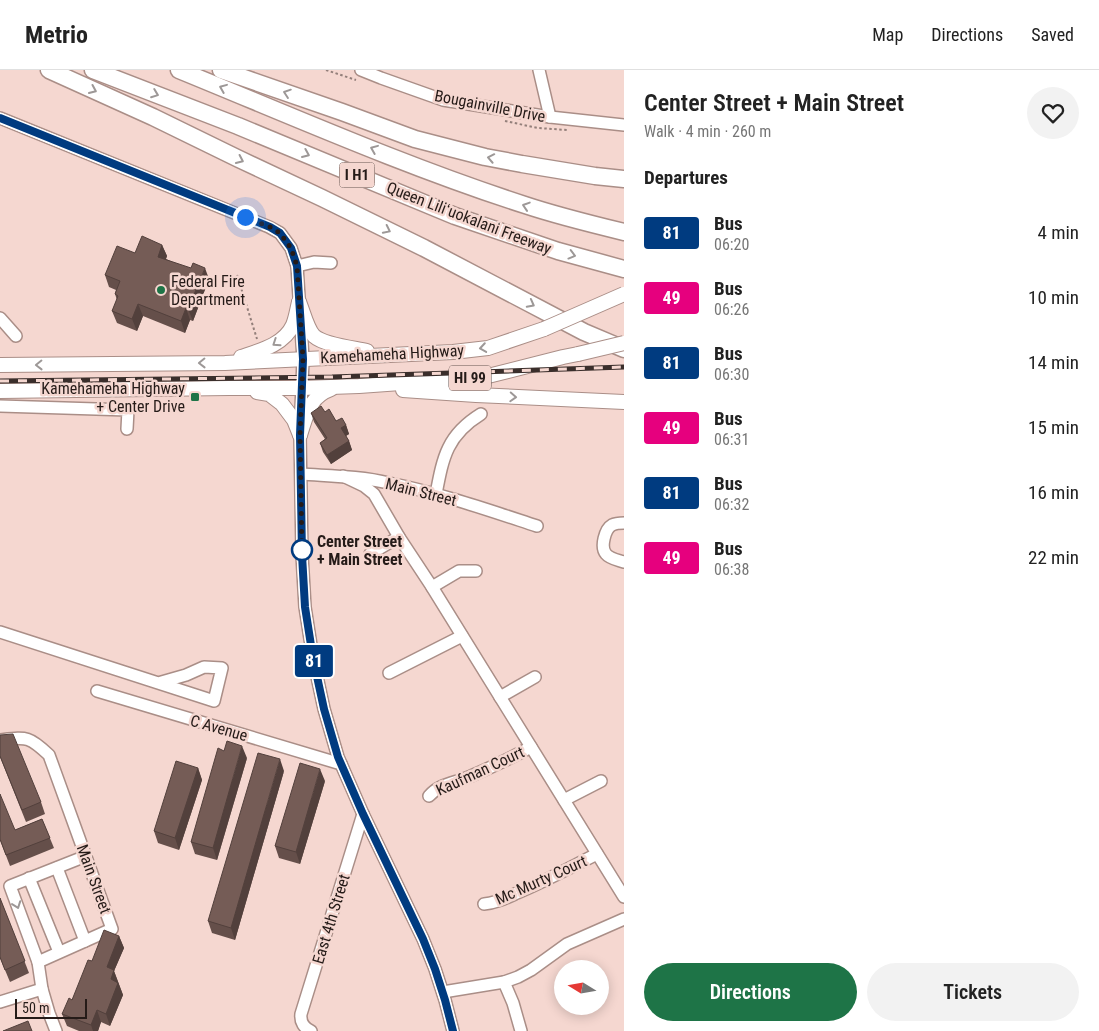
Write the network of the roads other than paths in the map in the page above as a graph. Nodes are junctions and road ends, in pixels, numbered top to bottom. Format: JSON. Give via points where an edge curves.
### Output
{"nodes":[{"id":1,"x":49,"y":70,"type":"edge"},
{"id":2,"x":94,"y":70,"type":"edge"},
{"id":3,"x":179,"y":70,"type":"edge"},
{"id":4,"x":221,"y":70,"type":"edge"},
{"id":5,"x":361,"y":70,"type":"edge"},
{"id":6,"x":539,"y":70,"type":"edge"},
{"id":7,"x":0,"y":118,"type":"edge"},
{"id":8,"x":550,"y":118,"type":"junction"},
{"id":9,"x":624,"y":125,"type":"edge"},
{"id":10,"x":556,"y":170,"type":"junction"},
{"id":11,"x":624,"y":175,"type":"edge"},
{"id":12,"x":624,"y":179,"type":"edge"},
{"id":13,"x":624,"y":232,"type":"edge"},
{"id":14,"x":331,"y":263,"type":"dead end"},
{"id":15,"x":297,"y":266,"type":"junction"},
{"id":16,"x":624,"y":269,"type":"edge"},
{"id":17,"x":624,"y":294,"type":"edge"},
{"id":18,"x":299,"y":302,"type":"junction"},
{"id":19,"x":0,"y":318,"type":"edge"},
{"id":20,"x":16,"y":336,"type":"dead end"},
{"id":21,"x":624,"y":344,"type":"edge"},
{"id":22,"x":624,"y":349,"type":"edge"},
{"id":23,"x":385,"y":355,"type":"junction"},
{"id":24,"x":303,"y":359,"type":"junction"},
{"id":25,"x":225,"y":363,"type":"junction"},
{"id":26,"x":0,"y":365,"type":"edge"},
{"id":27,"x":359,"y":386,"type":"junction"},
{"id":28,"x":336,"y":387,"type":"junction"},
{"id":29,"x":229,"y":388,"type":"junction"},
{"id":30,"x":302,"y":388,"type":"junction"},
{"id":31,"x":0,"y":391,"type":"edge"},
{"id":32,"x":624,"y":402,"type":"edge"},
{"id":33,"x":0,"y":406,"type":"edge"},
{"id":34,"x":481,"y":414,"type":"dead end"},
{"id":35,"x":127,"y":429,"type":"dead end"},
{"id":36,"x":300,"y":435,"type":"junction"},
{"id":37,"x":301,"y":474,"type":"junction"},
{"id":38,"x":343,"y":476,"type":"junction"},
{"id":39,"x":436,"y":494,"type":"junction"},
{"id":40,"x":624,"y":523,"type":"edge"},
{"id":41,"x":537,"y":526,"type":"dead end"},
{"id":42,"x":399,"y":537,"type":"junction"},
{"id":43,"x":370,"y":554,"type":"dead end"},
{"id":44,"x":624,"y":562,"type":"edge"},
{"id":45,"x":476,"y":571,"type":"dead end"},
{"id":46,"x":432,"y":587,"type":"junction"},
{"id":47,"x":0,"y":632,"type":"edge"},
{"id":48,"x":462,"y":636,"type":"junction"},
{"id":49,"x":389,"y":673,"type":"dead end"},
{"id":50,"x":535,"y":677,"type":"dead end"},
{"id":51,"x":158,"y":682,"type":"junction"},
{"id":52,"x":97,"y":691,"type":"dead end"},
{"id":53,"x":500,"y":697,"type":"junction"},
{"id":54,"x":0,"y":740,"type":"edge"},
{"id":55,"x":531,"y":747,"type":"junction"},
{"id":56,"x":341,"y":764,"type":"junction"},
{"id":57,"x":601,"y":781,"type":"dead end"},
{"id":58,"x":429,"y":796,"type":"dead end"},
{"id":59,"x":564,"y":800,"type":"junction"},
{"id":60,"x":363,"y":814,"type":"junction"},
{"id":61,"x":597,"y":854,"type":"junction"},
{"id":62,"x":86,"y":856,"type":"junction"},
{"id":63,"x":57,"y":868,"type":"junction"},
{"id":64,"x":29,"y":878,"type":"junction"},
{"id":65,"x":624,"y":896,"type":"edge"},
{"id":66,"x":484,"y":904,"type":"dead end"},
{"id":67,"x":624,"y":919,"type":"edge"},
{"id":68,"x":85,"y":941,"type":"junction"},
{"id":69,"x":59,"y":952,"type":"junction"},
{"id":70,"x":38,"y":962,"type":"junction"},
{"id":71,"x":504,"y":982,"type":"junction"},
{"id":72,"x":42,"y":990,"type":"junction"},
{"id":73,"x":443,"y":992,"type":"junction"},
{"id":74,"x":0,"y":1002,"type":"edge"},
{"id":75,"x":307,"y":1027,"type":"edge"},
{"id":76,"x":56,"y":1031,"type":"edge"},
{"id":77,"x":453,"y":1031,"type":"edge"},
{"id":78,"x":521,"y":1031,"type":"edge"}],
"edges":[{"from":1,"to":22,"type":"highway","one_way":true,"via":[[322,198],[584,332]]},
{"from":2,"to":16,"type":"highway","name":"Queen Liliʻuokalani Freeway","number":"I H1","one_way":true,"via":[[455,216],[558,252]]},
{"from":13,"to":3,"type":"highway","name":"Queen Liliʻuokalani Freeway","number":"I H1","one_way":true,"via":[[468,186]]},
{"from":10,"to":4,"type":"highway","one_way":true,"via":[[485,157],[415,139]]},
{"from":5,"to":8,"type":"street","name":"Bougainville Drive","via":[[443,100]]},
{"from":6,"to":8,"type":"street"},
{"from":7,"to":15,"type":"street","via":[[270,227],[280,233],[291,248]]},
{"from":8,"to":9,"type":"street","name":"Bougainville Drive"},
{"from":10,"to":11,"type":"highway"},
{"from":10,"to":12,"type":"highway"},
{"from":14,"to":15,"type":"street"},
{"from":15,"to":18,"type":"street"},
{"from":17,"to":23,"type":"main road","name":"Kamehameha Highway","number":"HI 99","one_way":true,"bridge":true,"via":[[544,330],[488,348]]},
{"from":18,"to":23,"type":"main road","via":[[314,336],[328,343]]},
{"from":18,"to":24,"type":"street"},
{"from":18,"to":25,"type":"main road","one_way":true,"via":[[292,326],[283,338],[268,348]]},
{"from":19,"to":20,"type":"street"},
{"from":21,"to":27,"type":"main road","name":"Kamehameha Highway","number":"HI 99","bridge":true,"via":[[484,378]]},
{"from":23,"to":24,"type":"main road","name":"Kamehameha Highway","number":"HI 99"},
{"from":24,"to":25,"type":"main road","name":"Kamehameha Highway","number":"HI 99"},
{"from":24,"to":30,"type":"street"},
{"from":25,"to":26,"type":"main road","name":"Kamehameha Highway","number":"HI 99","one_way":true},
{"from":27,"to":28,"type":"main road","name":"Kamehameha Highway","number":"HI 99"},
{"from":27,"to":32,"type":"main road","one_way":true,"via":[[476,396]]},
{"from":28,"to":30,"type":"main road","name":"Kamehameha Highway","number":"HI 99"},
{"from":28,"to":36,"type":"main road","via":[[321,393],[313,401]]},
{"from":29,"to":30,"type":"main road","name":"Kamehameha Highway","number":"HI 99"},
{"from":29,"to":31,"type":"main road","name":"Kamehameha Highway","number":"HI 99"},
{"from":29,"to":36,"type":"main road","via":[[270,394],[294,420]]},
{"from":30,"to":36,"type":"street"},
{"from":33,"to":35,"type":"street","via":[[128,410]]},
{"from":34,"to":39,"type":"street","via":[[463,428],[450,445],[441,466]]},
{"from":36,"to":37,"type":"street"},
{"from":37,"to":38,"type":"street","name":"Main Street"},
{"from":37,"to":56,"type":"street","via":[[305,607],[324,709]]},
{"from":38,"to":39,"type":"street","name":"Main Street","via":[[388,482]]},
{"from":38,"to":42,"type":"street","via":[[374,494]]},
{"from":39,"to":41,"type":"street","name":"Main Street"},
{"from":40,"to":44,"type":"street","via":[[610,526],[603,546],[607,556]]},
{"from":42,"to":43,"type":"street"},
{"from":42,"to":46,"type":"street"},
{"from":45,"to":46,"type":"street","via":[[459,571]]},
{"from":46,"to":48,"type":"street"},
{"from":47,"to":51,"type":"street","name":"C Avenue"},
{"from":48,"to":49,"type":"street"},
{"from":48,"to":53,"type":"street"},
{"from":50,"to":53,"type":"street"},
{"from":51,"to":51,"type":"street","name":"C Avenue","via":[[214,701],[222,668],[204,667],[186,676]]},
{"from":52,"to":56,"type":"street","name":"C Avenue"},
{"from":53,"to":55,"type":"street"},
{"from":54,"to":62,"type":"street","name":"Main Street","via":[[24,737],[49,755]]},
{"from":55,"to":58,"type":"street","name":"Kaufman Court","via":[[504,762],[443,785]]},
{"from":55,"to":59,"type":"street"},
{"from":56,"to":60,"type":"street"},
{"from":57,"to":59,"type":"street"},
{"from":59,"to":61,"type":"street"},
{"from":60,"to":73,"type":"street","via":[[423,939]]},
{"from":60,"to":75,"type":"street","name":"East 4th Street","via":[[301,1014]]},
{"from":61,"to":65,"type":"street"},
{"from":61,"to":66,"type":"street","name":"Mc Murty Court","via":[[534,886]]},
{"from":62,"to":63,"type":"street"},
{"from":62,"to":68,"type":"street","name":"Main Street","via":[[112,929]]},
{"from":63,"to":64,"type":"street"},
{"from":63,"to":68,"type":"street"},
{"from":64,"to":69,"type":"street"},
{"from":64,"to":70,"type":"street","one_way":true,"via":[[10,886]]},
{"from":67,"to":71,"type":"street","via":[[567,944],[531,970]]},
{"from":68,"to":69,"type":"street","name":"Main Street"},
{"from":69,"to":70,"type":"street","name":"Main Street"},
{"from":70,"to":72,"type":"street"},
{"from":71,"to":73,"type":"street"},
{"from":71,"to":78,"type":"street"},
{"from":72,"to":74,"type":"street"},
{"from":72,"to":76,"type":"street"},
{"from":73,"to":77,"type":"street"}]}
